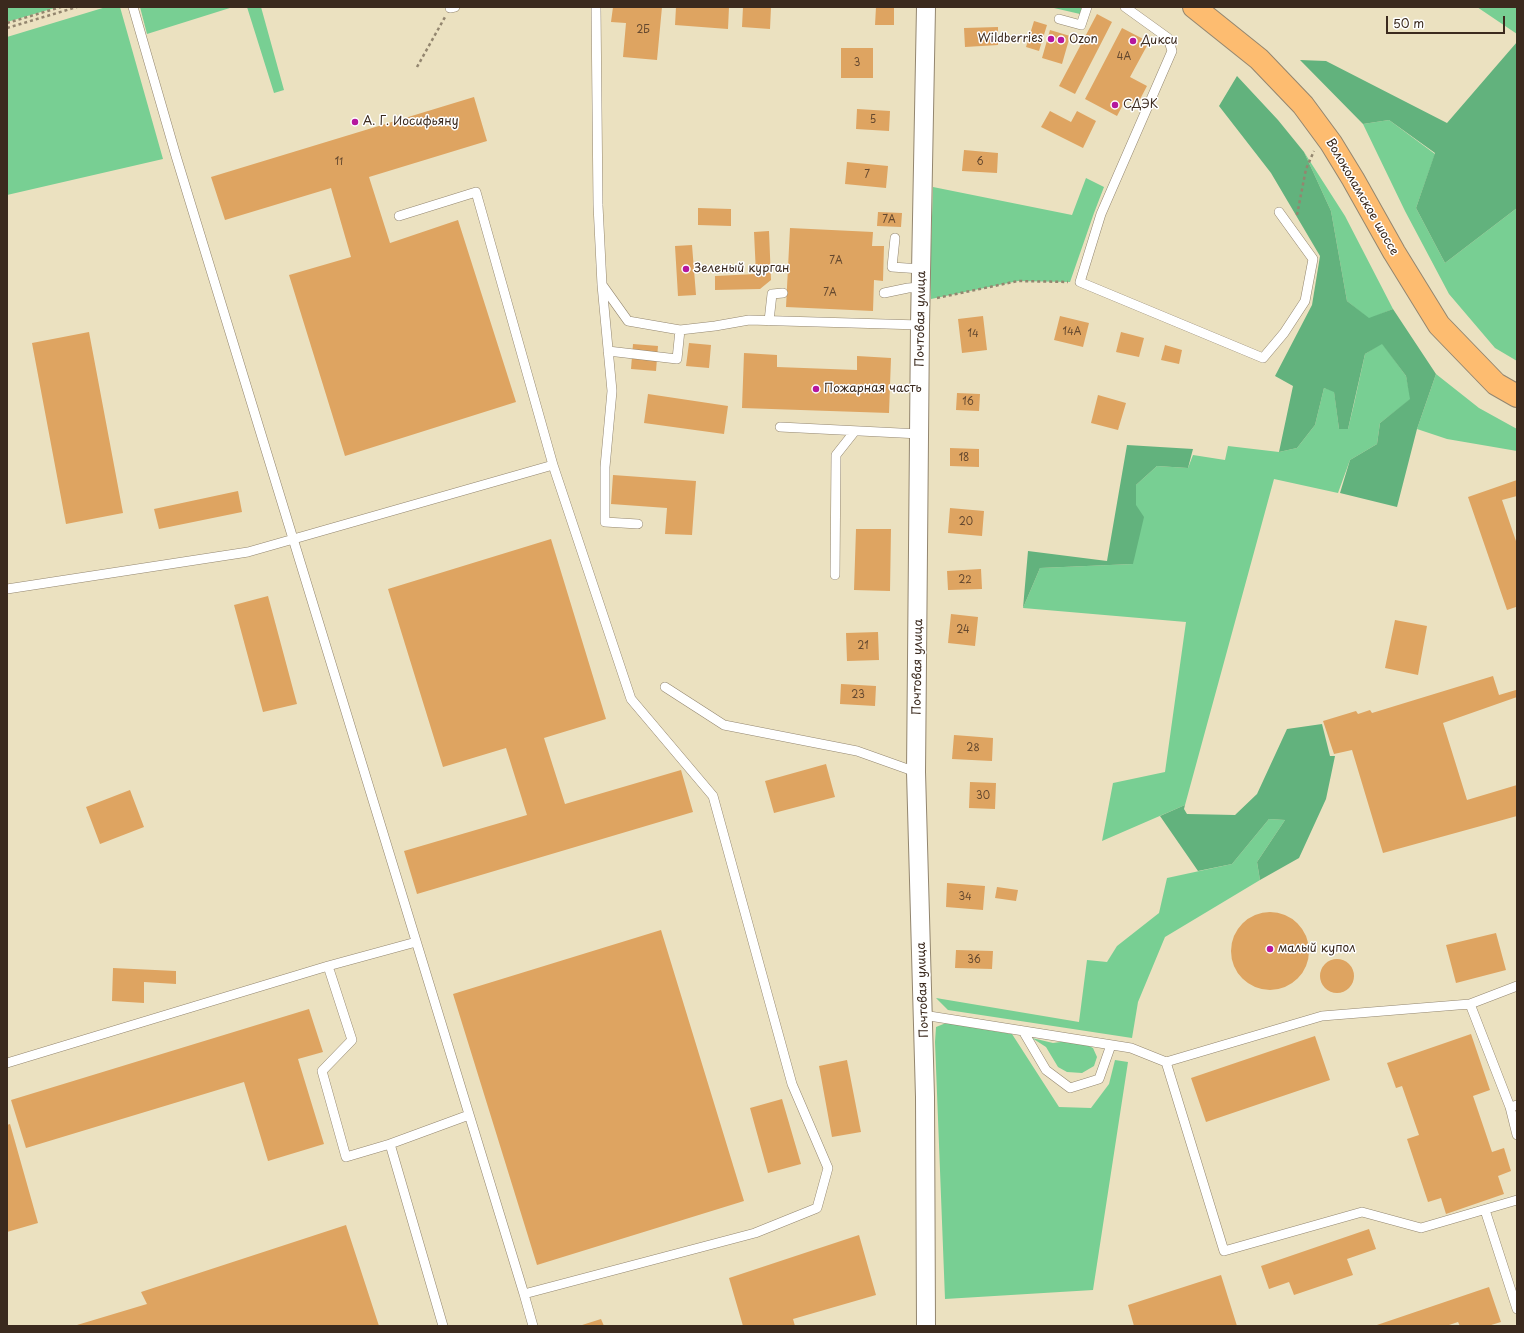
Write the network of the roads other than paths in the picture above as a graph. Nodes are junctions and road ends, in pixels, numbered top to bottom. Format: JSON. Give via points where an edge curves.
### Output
{"nodes":[{"id":1,"x":133,"y":7,"type":"edge"},
{"id":2,"x":596,"y":7,"type":"edge"},
{"id":3,"x":926,"y":7,"type":"edge"},
{"id":4,"x":1087,"y":7,"type":"edge"},
{"id":5,"x":1125,"y":7,"type":"edge"},
{"id":6,"x":1194,"y":7,"type":"edge"},
{"id":7,"x":1059,"y":19,"type":"dead end"},
{"id":8,"x":1279,"y":212,"type":"dead end"},
{"id":9,"x":400,"y":216,"type":"dead end"},
{"id":10,"x":895,"y":238,"type":"dead end"},
{"id":11,"x":921,"y":269,"type":"junction"},
{"id":12,"x":602,"y":285,"type":"junction"},
{"id":13,"x":783,"y":293,"type":"dead end"},
{"id":14,"x":884,"y":293,"type":"dead end"},
{"id":15,"x":921,"y":294,"type":"junction"},
{"id":16,"x":769,"y":321,"type":"junction"},
{"id":17,"x":920,"y":325,"type":"junction"},
{"id":18,"x":680,"y":330,"type":"junction"},
{"id":19,"x":608,"y":351,"type":"junction"},
{"id":20,"x":1517,"y":396,"type":"edge"},
{"id":21,"x":780,"y":427,"type":"dead end"},
{"id":22,"x":855,"y":431,"type":"junction"},
{"id":23,"x":920,"y":434,"type":"junction"},
{"id":24,"x":554,"y":465,"type":"junction"},
{"id":25,"x":638,"y":524,"type":"dead end"},
{"id":26,"x":293,"y":539,"type":"junction"},
{"id":27,"x":835,"y":575,"type":"dead end"},
{"id":28,"x":7,"y":589,"type":"edge"},
{"id":29,"x":665,"y":687,"type":"dead end"},
{"id":30,"x":916,"y":772,"type":"junction"},
{"id":31,"x":416,"y":942,"type":"junction"},
{"id":32,"x":328,"y":966,"type":"junction"},
{"id":33,"x":1517,"y":986,"type":"edge"},
{"id":34,"x":1470,"y":1004,"type":"junction"},
{"id":35,"x":923,"y":1015,"type":"junction"},
{"id":36,"x":1022,"y":1031,"type":"junction"},
{"id":37,"x":1111,"y":1045,"type":"junction"},
{"id":38,"x":1166,"y":1062,"type":"junction"},
{"id":39,"x":7,"y":1063,"type":"edge"},
{"id":40,"x":1514,"y":1106,"type":"edge"},
{"id":41,"x":469,"y":1115,"type":"junction"},
{"id":42,"x":1517,"y":1136,"type":"edge"},
{"id":43,"x":390,"y":1144,"type":"junction"},
{"id":44,"x":1517,"y":1200,"type":"edge"},
{"id":45,"x":1485,"y":1210,"type":"junction"},
{"id":46,"x":524,"y":1294,"type":"junction"},
{"id":47,"x":1517,"y":1309,"type":"edge"},
{"id":48,"x":443,"y":1326,"type":"edge"},
{"id":49,"x":533,"y":1326,"type":"edge"},
{"id":50,"x":926,"y":1326,"type":"edge"}],
"edges":[{"from":1,"to":26,"type":"lane"},
{"from":2,"to":12,"type":"lane","via":[[598,205]]},
{"from":3,"to":11,"type":"street","name":"Почтовая улица"},
{"from":4,"to":7,"type":"lane","via":[[1081,25]]},
{"from":5,"to":8,"type":"lane","via":[[1168,38],[1172,51],[1100,214],[1080,282],[1263,358],[1284,333],[1304,301],[1313,259]]},
{"from":6,"to":20,"type":"main road","name":"Волоколамское шоссе","via":[[1259,59],[1303,105],[1331,143],[1439,325],[1496,384]]},
{"from":9,"to":24,"type":"lane","via":[[476,192]]},
{"from":10,"to":11,"type":"lane","via":[[892,267]]},
{"from":11,"to":15,"type":"street","name":"Почтовая улица"},
{"from":12,"to":18,"type":"lane","via":[[628,321]]},
{"from":12,"to":19,"type":"lane"},
{"from":13,"to":16,"type":"lane","via":[[772,294]]},
{"from":14,"to":15,"type":"lane","via":[[908,288]]},
{"from":15,"to":17,"type":"street","name":"Почтовая улица"},
{"from":16,"to":17,"type":"lane"},
{"from":16,"to":18,"type":"lane","via":[[749,320]]},
{"from":17,"to":23,"type":"street","name":"Почтовая улица"},
{"from":18,"to":19,"type":"lane","via":[[677,359]]},
{"from":19,"to":25,"type":"lane","via":[[612,391],[605,467],[605,522]]},
{"from":21,"to":22,"type":"lane"},
{"from":22,"to":23,"type":"lane"},
{"from":22,"to":27,"type":"lane","via":[[836,455]]},
{"from":23,"to":30,"type":"street","name":"Почтовая улица"},
{"from":24,"to":26,"type":"lane"},
{"from":24,"to":46,"type":"lane","via":[[631,699],[713,796],[792,1084],[828,1168],[817,1208],[810,1211],[755,1233]]},
{"from":26,"to":28,"type":"lane","via":[[248,552]]},
{"from":26,"to":31,"type":"lane"},
{"from":29,"to":30,"type":"lane","via":[[724,725],[857,751]]},
{"from":30,"to":35,"type":"street","name":"Почтовая улица"},
{"from":31,"to":32,"type":"lane"},
{"from":31,"to":41,"type":"lane"},
{"from":32,"to":39,"type":"lane"},
{"from":32,"to":43,"type":"lane","via":[[352,1040],[322,1071],[346,1157]]},
{"from":33,"to":34,"type":"lane"},
{"from":34,"to":38,"type":"lane","via":[[1322,1016]]},
{"from":34,"to":40,"type":"lane"},
{"from":35,"to":36,"type":"lane"},
{"from":35,"to":50,"type":"street","name":"Почтовая улица"},
{"from":36,"to":37,"type":"lane"},
{"from":36,"to":37,"type":"lane","via":[[1046,1070],[1070,1088],[1099,1079]]},
{"from":37,"to":38,"type":"lane","via":[[1131,1048]]},
{"from":38,"to":45,"type":"lane","via":[[1224,1251],[1362,1212],[1421,1228]]},
{"from":40,"to":42,"type":"lane"},
{"from":41,"to":43,"type":"lane"},
{"from":41,"to":46,"type":"lane"},
{"from":43,"to":48,"type":"lane"},
{"from":44,"to":45,"type":"lane"},
{"from":45,"to":47,"type":"lane"},
{"from":46,"to":49,"type":"lane"}]}
